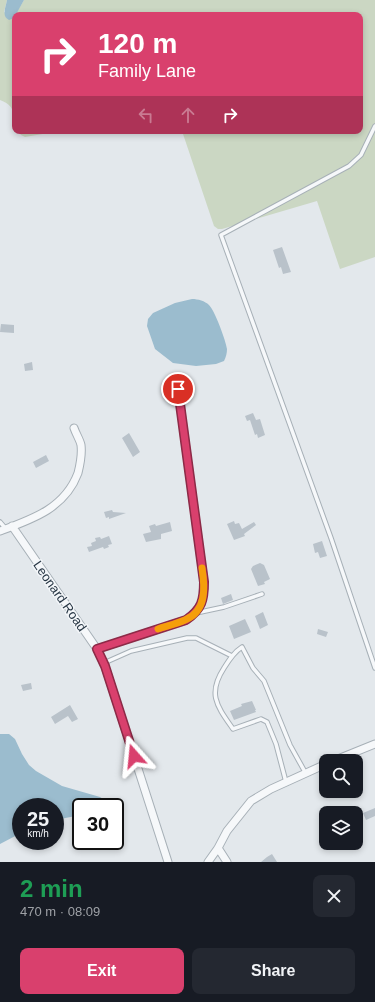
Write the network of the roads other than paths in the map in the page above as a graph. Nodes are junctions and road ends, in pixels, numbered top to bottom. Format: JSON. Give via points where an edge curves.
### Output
{"nodes":[{"id":1,"x":375,"y":126,"type":"edge"},
{"id":2,"x":178,"y":389,"type":"dead end"},
{"id":3,"x":74,"y":428,"type":"dead end"},
{"id":4,"x":0,"y":522,"type":"edge"},
{"id":5,"x":6,"y":529,"type":"edge"},
{"id":6,"x":262,"y":594,"type":"dead end"},
{"id":7,"x":195,"y":614,"type":"junction"},
{"id":8,"x":97,"y":649,"type":"junction"},
{"id":9,"x":232,"y":656,"type":"junction"},
{"id":10,"x":104,"y":663,"type":"junction"},
{"id":11,"x":375,"y":668,"type":"edge"},
{"id":12,"x":375,"y":744,"type":"edge"},
{"id":13,"x":350,"y":754,"type":"edge"},
{"id":14,"x":319,"y":767,"type":"edge"},
{"id":15,"x":305,"y":772,"type":"junction"},
{"id":16,"x":286,"y":782,"type":"junction"},
{"id":17,"x":218,"y":848,"type":"junction"},
{"id":18,"x":168,"y":862,"type":"edge"},
{"id":19,"x":208,"y":862,"type":"edge"},
{"id":20,"x":227,"y":862,"type":"edge"}],
"edges":[{"from":1,"to":11,"type":"lane","via":[[361,155],[349,166],[221,235],[331,538]]},
{"from":2,"to":7,"type":"street","via":[[204,582],[201,605]]},
{"from":3,"to":5,"type":"street","via":[[81,446],[80,467],[73,484],[63,498],[47,511]]},
{"from":4,"to":5,"type":"lane"},
{"from":5,"to":8,"type":"street","name":"Leonard Road"},
{"from":6,"to":7,"type":"lane"},
{"from":7,"to":8,"type":"street","via":[[186,620]]},
{"from":8,"to":10,"type":"street","name":"Leonard Road"},
{"from":9,"to":10,"type":"lane","via":[[196,638],[187,638],[131,651]]},
{"from":9,"to":15,"type":"lane","via":[[242,647],[253,668],[264,681],[290,745]]},
{"from":9,"to":16,"type":"lane","via":[[218,676],[215,687],[217,706],[233,729],[261,719],[267,722]]},
{"from":10,"to":18,"type":"street","name":"Leonard Road"},
{"from":12,"to":13,"type":"street"},
{"from":14,"to":15,"type":"street"},
{"from":15,"to":16,"type":"street"},
{"from":16,"to":17,"type":"street","via":[[251,801],[227,831]]},
{"from":17,"to":19,"type":"street"},
{"from":17,"to":20,"type":"street"}]}
